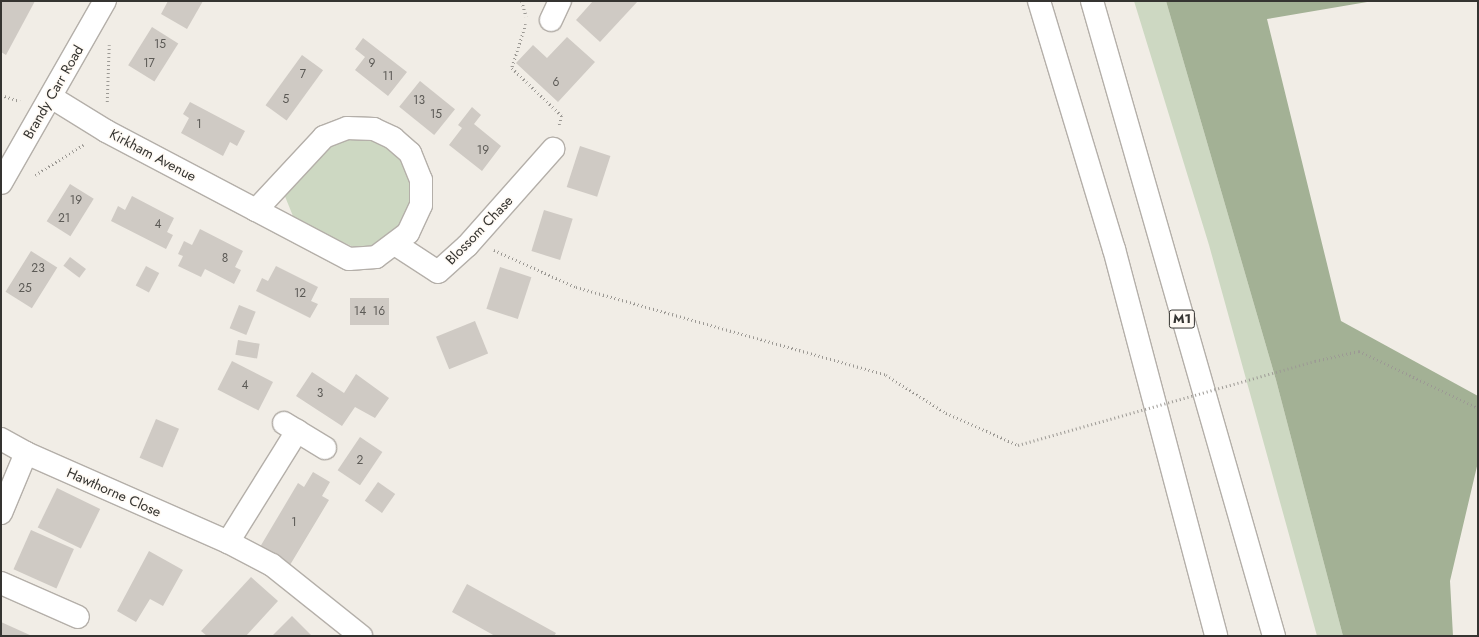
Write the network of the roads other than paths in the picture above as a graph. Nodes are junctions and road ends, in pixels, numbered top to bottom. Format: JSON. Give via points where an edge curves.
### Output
{"nodes":[{"id":1,"x":105,"y":1,"type":"edge"},
{"id":2,"x":1039,"y":1,"type":"edge"},
{"id":3,"x":1092,"y":1,"type":"edge"},
{"id":4,"x":50,"y":98,"type":"junction"},
{"id":5,"x":553,"y":149,"type":"road end"},
{"id":6,"x":1,"y":183,"type":"edge"},
{"id":7,"x":256,"y":210,"type":"junction"},
{"id":8,"x":395,"y":244,"type":"junction"},
{"id":9,"x":1,"y":439,"type":"edge"},
{"id":10,"x":325,"y":448,"type":"dead end"},
{"id":11,"x":26,"y":453,"type":"junction"},
{"id":12,"x":1,"y":513,"type":"edge"},
{"id":13,"x":228,"y":542,"type":"junction"},
{"id":14,"x":1,"y":583,"type":"edge"},
{"id":15,"x":78,"y":617,"type":"dead end"},
{"id":16,"x":362,"y":636,"type":"edge"},
{"id":17,"x":1216,"y":636,"type":"edge"},
{"id":18,"x":1274,"y":636,"type":"edge"}],
"edges":[{"from":1,"to":4,"type":"main road","name":"Brandy Carr Road"},
{"from":2,"to":17,"type":"main road","via":[[1114,249]]},
{"from":3,"to":18,"type":"main road","number":"M1"},
{"from":4,"to":6,"type":"main road","name":"Brandy Carr Road"},
{"from":4,"to":7,"type":"main road","name":"Kirkham Avenue","via":[[106,131]]},
{"from":5,"to":8,"type":"main road","name":"Blossom Chase","via":[[467,246],[438,272]]},
{"from":7,"to":8,"type":"main road","name":"Kirkham Avenue","via":[[350,259],[376,257]]},
{"from":7,"to":8,"type":"main road","name":"Kirkham Avenue","via":[[324,137],[347,128],[374,129],[393,138],[410,153],[421,180],[421,204],[408,233]]},
{"from":9,"to":11,"type":"main road","name":"Hawthorne Close"},
{"from":10,"to":13,"type":"main road","via":[[290,427]]},
{"from":11,"to":12,"type":"main road"},
{"from":11,"to":13,"type":"main road","name":"Hawthorne Close"},
{"from":13,"to":16,"type":"main road","name":"Hawthorne Close","via":[[272,565]]},
{"from":14,"to":15,"type":"main road"}]}
